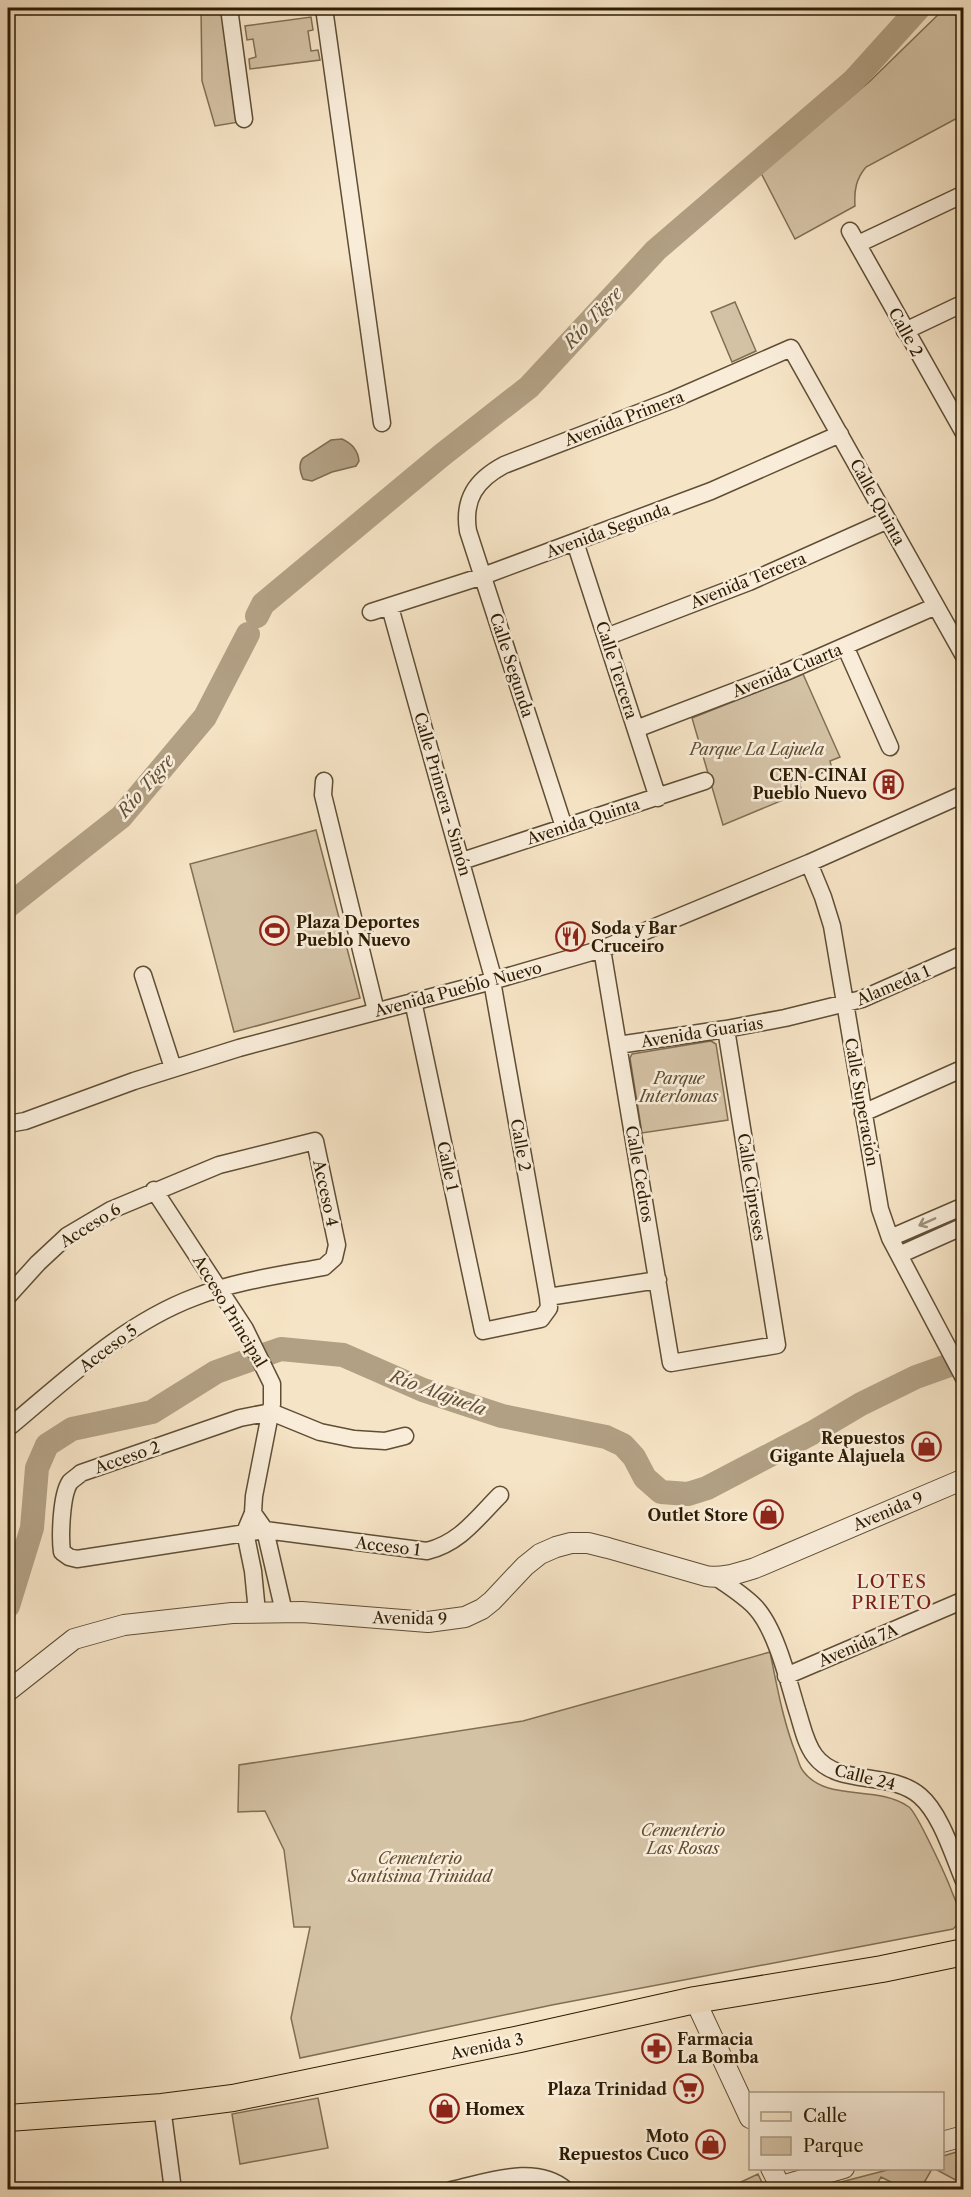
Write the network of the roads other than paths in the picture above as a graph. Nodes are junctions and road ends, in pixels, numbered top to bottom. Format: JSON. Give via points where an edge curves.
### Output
{"nodes":[{"id":1,"x":229,"y":8,"type":"edge"},
{"id":2,"x":324,"y":8,"type":"edge"},
{"id":3,"x":244,"y":119,"type":"dead end"},
{"id":4,"x":963,"y":194,"type":"edge"},
{"id":5,"x":963,"y":303,"type":"edge"},
{"id":6,"x":905,"y":331,"type":"junction"},
{"id":7,"x":791,"y":348,"type":"joint"},
{"id":8,"x":959,"y":415,"type":"edge"},
{"id":9,"x":381,"y":423,"type":"dead end"},
{"id":10,"x":963,"y":433,"type":"edge"},
{"id":11,"x":840,"y":434,"type":"junction"},
{"id":12,"x":469,"y":501,"type":"joint"},
{"id":13,"x":888,"y":520,"type":"junction"},
{"id":14,"x":575,"y":542,"type":"junction"},
{"id":15,"x":483,"y":576,"type":"junction"},
{"id":16,"x":936,"y":606,"type":"junction"},
{"id":17,"x":390,"y":607,"type":"junction"},
{"id":18,"x":371,"y":612,"type":"dead end"},
{"id":19,"x":606,"y":637,"type":"junction"},
{"id":20,"x":845,"y":646,"type":"junction"},
{"id":21,"x":963,"y":656,"type":"edge"},
{"id":22,"x":636,"y":729,"type":"junction"},
{"id":23,"x":890,"y":747,"type":"dead end"},
{"id":24,"x":324,"y":781,"type":"dead end"},
{"id":25,"x":705,"y":781,"type":"dead end"},
{"id":26,"x":963,"y":794,"type":"edge"},
{"id":27,"x":658,"y":798,"type":"junction"},
{"id":28,"x":564,"y":827,"type":"junction"},
{"id":29,"x":462,"y":861,"type":"junction"},
{"id":30,"x":809,"y":863,"type":"junction"},
{"id":31,"x":602,"y":949,"type":"junction"},
{"id":32,"x":963,"y":954,"type":"edge"},
{"id":33,"x":143,"y":975,"type":"dead end"},
{"id":34,"x":493,"y":981,"type":"junction"},
{"id":35,"x":413,"y":1001,"type":"junction"},
{"id":36,"x":845,"y":1004,"type":"junction"},
{"id":37,"x":376,"y":1011,"type":"junction"},
{"id":38,"x":785,"y":1018,"type":"joint"},
{"id":39,"x":726,"y":1029,"type":"junction"},
{"id":40,"x":618,"y":1045,"type":"junction"},
{"id":41,"x":172,"y":1068,"type":"junction"},
{"id":42,"x":963,"y":1068,"type":"edge"},
{"id":43,"x":863,"y":1113,"type":"junction"},
{"id":44,"x":8,"y":1124,"type":"edge"},
{"id":45,"x":154,"y":1190,"type":"junction"},
{"id":46,"x":963,"y":1206,"type":"edge"},
{"id":47,"x":963,"y":1226,"type":"edge"},
{"id":48,"x":890,"y":1238,"type":"junction"},
{"id":49,"x":899,"y":1255,"type":"junction"},
{"id":50,"x":658,"y":1280,"type":"junction"},
{"id":51,"x":219,"y":1288,"type":"junction"},
{"id":52,"x":8,"y":1296,"type":"edge"},
{"id":53,"x":549,"y":1303,"type":"junction"},
{"id":54,"x":671,"y":1363,"type":"joint"},
{"id":55,"x":963,"y":1378,"type":"edge"},
{"id":56,"x":271,"y":1412,"type":"junction"},
{"id":57,"x":8,"y":1428,"type":"edge"},
{"id":58,"x":405,"y":1436,"type":"dead end"},
{"id":59,"x":963,"y":1479,"type":"edge"},
{"id":60,"x":500,"y":1495,"type":"dead end"},
{"id":61,"x":255,"y":1531,"type":"junction"},
{"id":62,"x":755,"y":1568,"type":"junction"},
{"id":63,"x":716,"y":1577,"type":"junction"},
{"id":64,"x":748,"y":1600,"type":"junction"},
{"id":65,"x":963,"y":1600,"type":"edge"},
{"id":66,"x":257,"y":1612,"type":"junction"},
{"id":67,"x":284,"y":1612,"type":"junction"},
{"id":68,"x":786,"y":1676,"type":"junction"},
{"id":69,"x":8,"y":1691,"type":"edge"},
{"id":70,"x":963,"y":1881,"type":"edge"},
{"id":71,"x":963,"y":1938,"type":"edge"},
{"id":72,"x":963,"y":1952,"type":"edge"},
{"id":73,"x":934,"y":1959,"type":"junction"},
{"id":74,"x":695,"y":2000,"type":"junction"},
{"id":75,"x":162,"y":2107,"type":"junction"},
{"id":76,"x":749,"y":2116,"type":"edge"},
{"id":77,"x":8,"y":2118,"type":"edge"},
{"id":78,"x":963,"y":2136,"type":"edge"},
{"id":79,"x":944,"y":2141,"type":"edge"},
{"id":80,"x":838,"y":2170,"type":"edge"},
{"id":81,"x":778,"y":2181,"type":"edge"},
{"id":82,"x":173,"y":2190,"type":"edge"},
{"id":83,"x":451,"y":2190,"type":"edge"},
{"id":84,"x":566,"y":2190,"type":"edge"}],
"edges":[{"from":1,"to":3,"type":"street"},
{"from":2,"to":9,"type":"street"},
{"from":4,"to":6,"type":"street","name":"Calle 2","via":[[854,237]]},
{"from":5,"to":6,"type":"street"},
{"from":6,"to":8,"type":"street","name":"Calle 2"},
{"from":7,"to":11,"type":"street","name":"Calle Quinta"},
{"from":7,"to":12,"type":"street","name":"Avenida Primera","via":[[672,400],[504,465],[478,484]]},
{"from":8,"to":10,"type":"street","name":"Calle 2"},
{"from":11,"to":13,"type":"street","name":"Calle Quinta"},
{"from":11,"to":14,"type":"street","name":"Avenida Segunda","via":[[711,492]]},
{"from":12,"to":15,"type":"street","name":"Calle Segunda","via":[[468,531]]},
{"from":13,"to":16,"type":"street","name":"Calle Quinta"},
{"from":13,"to":19,"type":"street","name":"Avenida Tercera","via":[[749,582]]},
{"from":14,"to":15,"type":"street","name":"Avenida Segunda"},
{"from":14,"to":19,"type":"street","name":"Calle Tercera"},
{"from":15,"to":17,"type":"street","name":"Avenida Segunda"},
{"from":15,"to":28,"type":"street","name":"Calle Segunda"},
{"from":16,"to":20,"type":"street","name":"Avenida Cuarta"},
{"from":16,"to":21,"type":"street","name":"Calle Quinta"},
{"from":17,"to":18,"type":"street","name":"Avenida Segunda"},
{"from":17,"to":29,"type":"street","name":"Calle Primera - Simón"},
{"from":19,"to":22,"type":"street","name":"Calle Tercera"},
{"from":20,"to":22,"type":"street","name":"Avenida Cuarta"},
{"from":20,"to":23,"type":"street"},
{"from":22,"to":27,"type":"street","name":"Calle Tercera"},
{"from":24,"to":37,"type":"street","via":[[323,795]]},
{"from":25,"to":27,"type":"street","name":"Avenida Quinta"},
{"from":26,"to":30,"type":"street","name":"Avenida Pueblo Nuevo"},
{"from":27,"to":28,"type":"street","name":"Avenida Quinta"},
{"from":28,"to":29,"type":"street","name":"Avenida Quinta"},
{"from":29,"to":34,"type":"street","name":"Calle Primera - Simón"},
{"from":30,"to":31,"type":"street","name":"Avenida Pueblo Nuevo"},
{"from":30,"to":36,"type":"street","name":"Calle Superación","via":[[829,912]]},
{"from":31,"to":34,"type":"street","name":"Avenida Pueblo Nuevo"},
{"from":31,"to":40,"type":"street","name":"Calle Cedros"},
{"from":32,"to":36,"type":"street","name":"Alameda 1"},
{"from":33,"to":41,"type":"street"},
{"from":34,"to":35,"type":"street","name":"Avenida Pueblo Nuevo"},
{"from":34,"to":53,"type":"street","name":"Calle 2"},
{"from":35,"to":37,"type":"street","name":"Avenida Pueblo Nuevo"},
{"from":35,"to":53,"type":"street","name":"Calle 1","via":[[483,1330],[541,1319]]},
{"from":36,"to":38,"type":"street","name":"Alameda 1"},
{"from":36,"to":43,"type":"street","name":"Calle Superación"},
{"from":37,"to":41,"type":"street","name":"Avenida Pueblo Nuevo"},
{"from":38,"to":39,"type":"street","name":"Avenida Guarias"},
{"from":39,"to":40,"type":"street","name":"Avenida Guarias"},
{"from":39,"to":54,"type":"street","name":"Calle Cipreses","via":[[777,1345]]},
{"from":40,"to":50,"type":"street","name":"Calle Cedros"},
{"from":41,"to":44,"type":"street","name":"Avenida Pueblo Nuevo"},
{"from":42,"to":43,"type":"street"},
{"from":43,"to":48,"type":"street","name":"Calle Superación","via":[[880,1209]]},
{"from":45,"to":51,"type":"street","name":"Acceso Principal"},
{"from":45,"to":51,"type":"street","name":"Acceso 4","via":[[219,1165],[315,1141],[337,1245],[334,1258],[324,1267]]},
{"from":45,"to":52,"type":"street","name":"Acceso 6","via":[[111,1209],[67,1236]]},
{"from":46,"to":48,"type":"street","one_way":true},
{"from":47,"to":49,"type":"street"},
{"from":48,"to":49,"type":"street","name":"Calle Superación"},
{"from":49,"to":55,"type":"street","name":"Calle Superación"},
{"from":50,"to":53,"type":"street"},
{"from":50,"to":54,"type":"street","name":"Calle Cedros"},
{"from":51,"to":56,"type":"street","name":"Acceso Principal","via":[[268,1374],[273,1394]]},
{"from":51,"to":57,"type":"street","name":"Acceso 5","via":[[144,1322],[110,1344]]},
{"from":56,"to":58,"type":"street","via":[[320,1432],[354,1439],[385,1441]]},
{"from":56,"to":61,"type":"street","name":"Acceso Principal","via":[[254,1496]]},
{"from":56,"to":61,"type":"street","name":"Acceso 2","via":[[240,1418],[81,1473],[70,1482],[66,1494],[60,1540],[62,1552],[78,1559]]},
{"from":59,"to":62,"type":"street","name":"Avenida 9"},
{"from":60,"to":61,"type":"street","name":"Acceso 1","via":[[455,1540],[427,1551]]},
{"from":61,"to":66,"type":"street","name":"Acceso Principal"},
{"from":61,"to":67,"type":"street","name":"Acceso Principal"},
{"from":62,"to":63,"type":"street","name":"Avenida 9"},
{"from":62,"to":64,"type":"street","via":[[743,1584]]},
{"from":63,"to":64,"type":"street","name":"Calle 24"},
{"from":63,"to":67,"type":"street","name":"Avenida 9","via":[[588,1543],[571,1543],[540,1554],[492,1601],[465,1617],[429,1622]]},
{"from":64,"to":68,"type":"street","name":"Calle 24","via":[[770,1628]]},
{"from":65,"to":68,"type":"street","name":"Avenida 7A"},
{"from":66,"to":67,"type":"street","name":"Avenida 9"},
{"from":66,"to":69,"type":"street","name":"Avenida 9","via":[[124,1625],[88,1634],[74,1639]]},
{"from":68,"to":70,"type":"street","name":"Calle 24","via":[[816,1759],[845,1775],[889,1781],[921,1797],[935,1814]]},
{"from":71,"to":73,"type":"main road"},
{"from":72,"to":73,"type":"main road","name":"Avenida 3"},
{"from":73,"to":74,"type":"main road","name":"Avenida 3"},
{"from":74,"to":75,"type":"main road","name":"Avenida 3","via":[[276,2090]]},
{"from":74,"to":76,"type":"street"},
{"from":75,"to":77,"type":"main road","name":"Avenida 3"},
{"from":75,"to":82,"type":"street"},
{"from":78,"to":79,"type":"street"},
{"from":80,"to":81,"type":"street"},
{"from":83,"to":84,"type":"street","via":[[515,2177],[549,2179]]}]}
